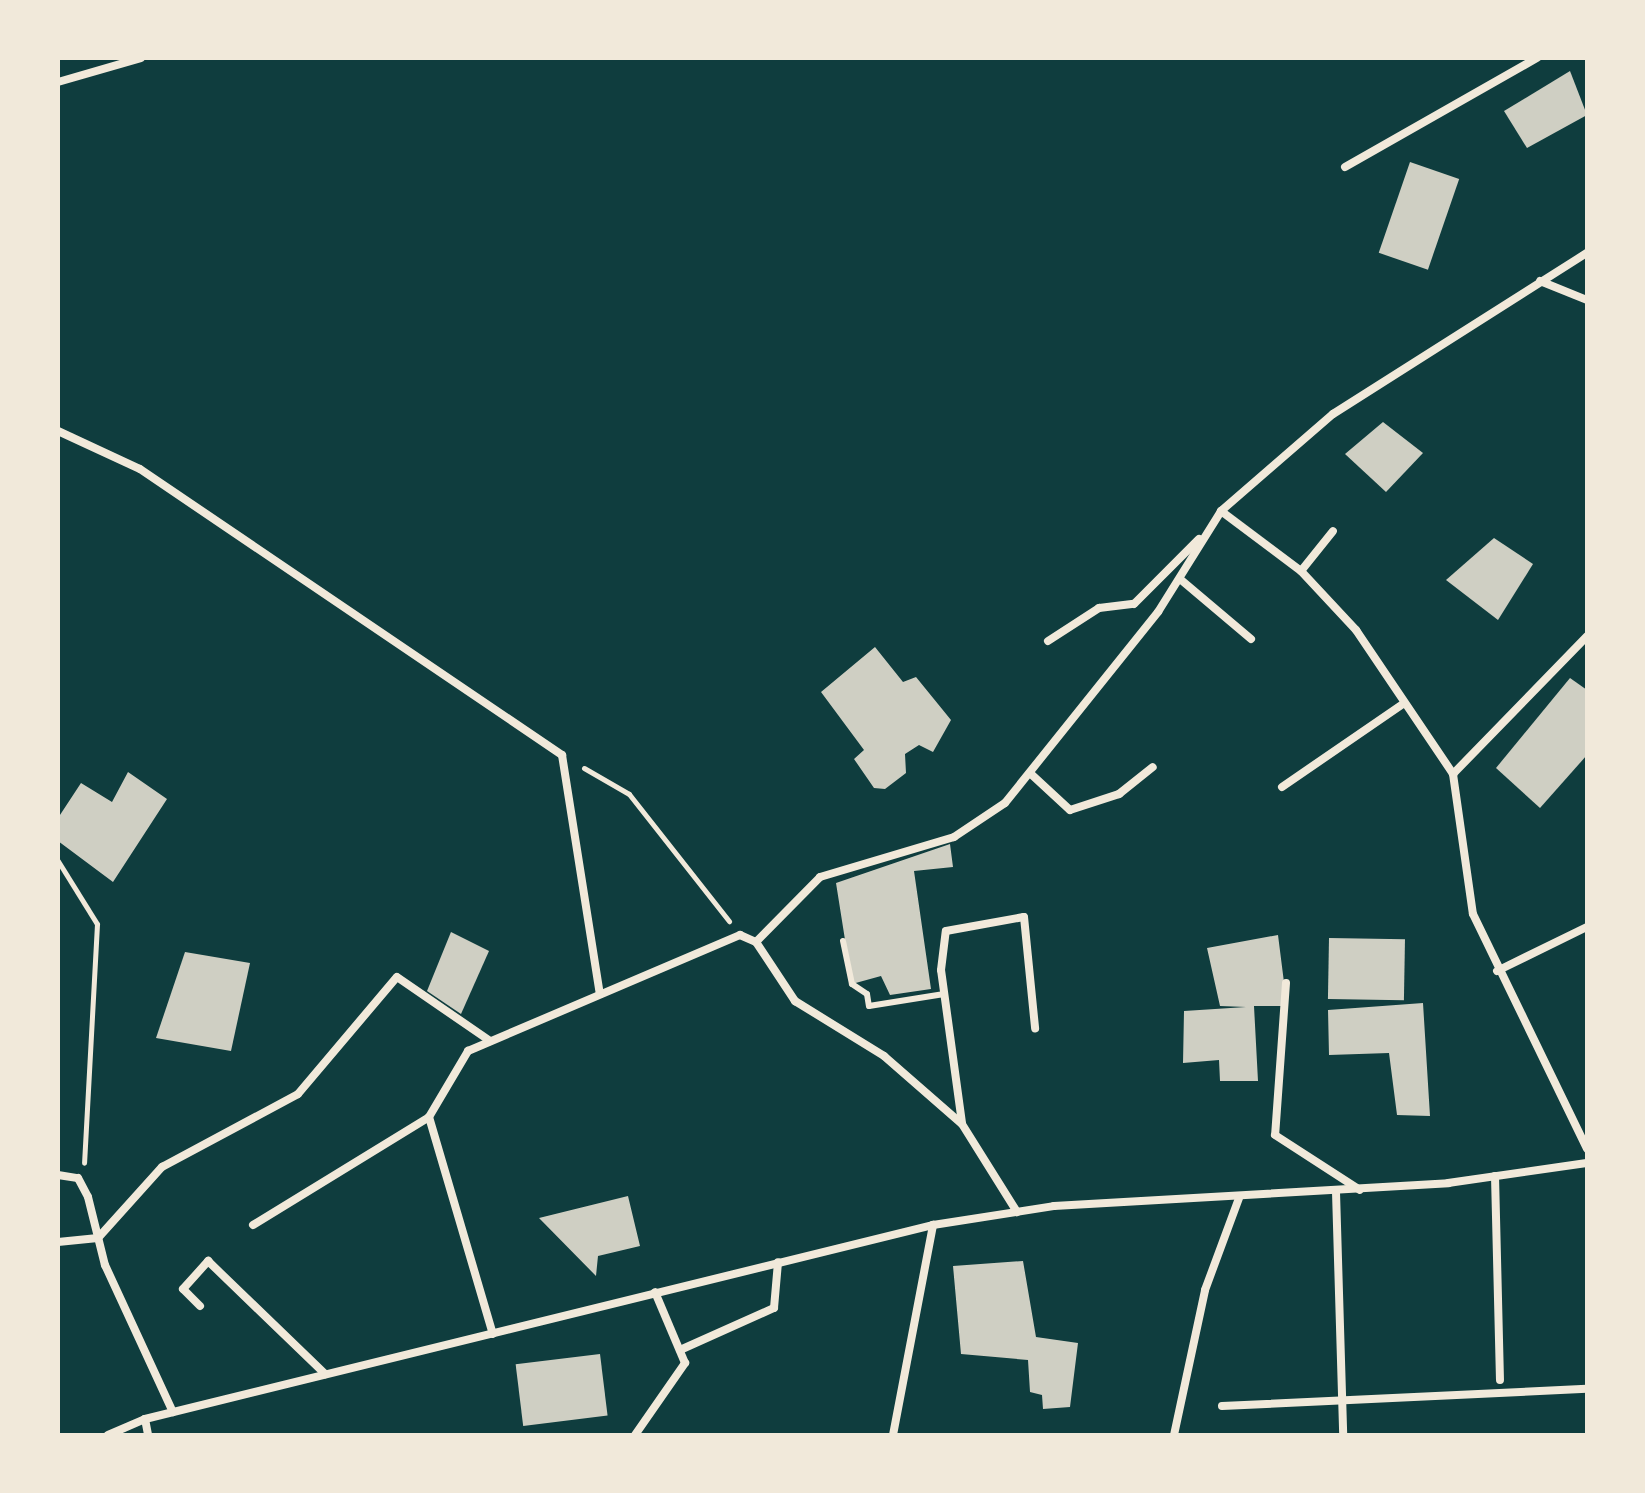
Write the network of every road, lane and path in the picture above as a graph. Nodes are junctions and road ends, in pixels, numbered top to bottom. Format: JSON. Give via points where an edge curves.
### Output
{"nodes":[{"id":1,"x":141,"y":58,"type":"edge"},
{"id":2,"x":1537,"y":58,"type":"edge"},
{"id":3,"x":58,"y":82,"type":"edge"},
{"id":4,"x":1345,"y":167,"type":"dead end"},
{"id":5,"x":1587,"y":253,"type":"edge"},
{"id":6,"x":1540,"y":281,"type":"junction"},
{"id":7,"x":1587,"y":300,"type":"edge"},
{"id":8,"x":58,"y":431,"type":"edge"},
{"id":9,"x":1221,"y":511,"type":"junction"},
{"id":10,"x":1207,"y":531,"type":"junction"},
{"id":11,"x":1333,"y":531,"type":"dead end"},
{"id":12,"x":1301,"y":571,"type":"junction"},
{"id":13,"x":1180,"y":579,"type":"junction"},
{"id":14,"x":1587,"y":636,"type":"edge"},
{"id":15,"x":1251,"y":639,"type":"dead end"},
{"id":16,"x":1048,"y":641,"type":"dead end"},
{"id":17,"x":1404,"y":703,"type":"junction"},
{"id":18,"x":562,"y":755,"type":"junction"},
{"id":19,"x":1153,"y":767,"type":"dead end"},
{"id":20,"x":1031,"y":774,"type":"junction"},
{"id":21,"x":1453,"y":774,"type":"junction"},
{"id":22,"x":1282,"y":787,"type":"dead end"},
{"id":23,"x":58,"y":861,"type":"edge"},
{"id":24,"x":1587,"y":927,"type":"edge"},
{"id":25,"x":740,"y":935,"type":"junction"},
{"id":26,"x":843,"y":941,"type":"dead end"},
{"id":27,"x":756,"y":942,"type":"junction"},
{"id":28,"x":1497,"y":971,"type":"junction"},
{"id":29,"x":1286,"y":983,"type":"dead end"},
{"id":30,"x":600,"y":994,"type":"junction"},
{"id":31,"x":944,"y":994,"type":"junction"},
{"id":32,"x":1035,"y":1028,"type":"dead end"},
{"id":33,"x":490,"y":1041,"type":"junction"},
{"id":34,"x":429,"y":1117,"type":"junction"},
{"id":35,"x":962,"y":1124,"type":"junction"},
{"id":36,"x":1587,"y":1149,"type":"edge"},
{"id":37,"x":1587,"y":1163,"type":"edge"},
{"id":38,"x":58,"y":1175,"type":"edge"},
{"id":39,"x":1495,"y":1176,"type":"junction"},
{"id":40,"x":1361,"y":1190,"type":"junction"},
{"id":41,"x":1336,"y":1192,"type":"junction"},
{"id":42,"x":88,"y":1197,"type":"junction"},
{"id":43,"x":1239,"y":1198,"type":"junction"},
{"id":44,"x":1017,"y":1212,"type":"junction"},
{"id":45,"x":253,"y":1225,"type":"dead end"},
{"id":46,"x":933,"y":1225,"type":"junction"},
{"id":47,"x":98,"y":1238,"type":"junction"},
{"id":48,"x":58,"y":1242,"type":"edge"},
{"id":49,"x":778,"y":1262,"type":"junction"},
{"id":50,"x":655,"y":1292,"type":"junction"},
{"id":51,"x":200,"y":1306,"type":"dead end"},
{"id":52,"x":493,"y":1334,"type":"junction"},
{"id":53,"x":680,"y":1350,"type":"junction"},
{"id":54,"x":325,"y":1374,"type":"junction"},
{"id":55,"x":1500,"y":1380,"type":"dead end"},
{"id":56,"x":1587,"y":1389,"type":"edge"},
{"id":57,"x":1342,"y":1402,"type":"junction"},
{"id":58,"x":1222,"y":1406,"type":"dead end"},
{"id":59,"x":173,"y":1412,"type":"junction"},
{"id":60,"x":145,"y":1419,"type":"junction"},
{"id":61,"x":108,"y":1435,"type":"edge"},
{"id":62,"x":148,"y":1435,"type":"edge"},
{"id":63,"x":635,"y":1435,"type":"edge"},
{"id":64,"x":893,"y":1435,"type":"edge"},
{"id":65,"x":1174,"y":1435,"type":"edge"},
{"id":66,"x":1343,"y":1435,"type":"edge"}],
"edges":[{"from":1,"to":3,"type":"street"},
{"from":2,"to":4,"type":"street"},
{"from":5,"to":6,"type":"street"},
{"from":6,"to":7,"type":"street"},
{"from":6,"to":9,"type":"street","via":[[1333,414]]},
{"from":8,"to":18,"type":"street","via":[[140,469]]},
{"from":9,"to":10,"type":"street"},
{"from":9,"to":12,"type":"street"},
{"from":10,"to":13,"type":"street"},
{"from":10,"to":16,"type":"street","via":[[1134,604],[1099,608]]},
{"from":11,"to":12,"type":"street"},
{"from":12,"to":17,"type":"street","via":[[1356,630]]},
{"from":13,"to":15,"type":"street"},
{"from":13,"to":20,"type":"street"},
{"from":14,"to":21,"type":"street"},
{"from":17,"to":21,"type":"street"},
{"from":17,"to":22,"type":"street"},
{"from":18,"to":25,"type":"path","via":[[629,794]]},
{"from":18,"to":30,"type":"street"},
{"from":19,"to":20,"type":"street","via":[[1119,794],[1070,810]]},
{"from":20,"to":27,"type":"street","via":[[954,837],[820,877]]},
{"from":21,"to":28,"type":"street","via":[[1473,914]]},
{"from":23,"to":42,"type":"path","via":[[97,924],[95,1030],[82,1114]]},
{"from":24,"to":28,"type":"street"},
{"from":25,"to":27,"type":"street"},
{"from":25,"to":30,"type":"street"},
{"from":26,"to":31,"type":"lane","via":[[852,984],[867,994],[869,1006]]},
{"from":27,"to":35,"type":"street","via":[[795,1001],[884,1056]]},
{"from":28,"to":36,"type":"street"},
{"from":29,"to":40,"type":"street","via":[[1275,1135]]},
{"from":30,"to":33,"type":"street"},
{"from":31,"to":32,"type":"street","via":[[946,931],[1024,917]]},
{"from":31,"to":35,"type":"street"},
{"from":33,"to":34,"type":"street","via":[[468,1051]]},
{"from":33,"to":47,"type":"street","via":[[397,977],[313,1081],[162,1167]]},
{"from":34,"to":45,"type":"street"},
{"from":34,"to":52,"type":"street"},
{"from":35,"to":44,"type":"street"},
{"from":37,"to":39,"type":"street"},
{"from":38,"to":42,"type":"street","via":[[78,1178]]},
{"from":39,"to":40,"type":"street"},
{"from":39,"to":55,"type":"street"},
{"from":40,"to":41,"type":"street"},
{"from":41,"to":43,"type":"street"},
{"from":41,"to":57,"type":"street"},
{"from":42,"to":47,"type":"street"},
{"from":43,"to":44,"type":"street"},
{"from":43,"to":65,"type":"street","via":[[1205,1290]]},
{"from":44,"to":46,"type":"street"},
{"from":46,"to":49,"type":"street"},
{"from":46,"to":64,"type":"street"},
{"from":47,"to":48,"type":"street"},
{"from":47,"to":59,"type":"street"},
{"from":49,"to":50,"type":"street"},
{"from":49,"to":53,"type":"street","via":[[774,1308]]},
{"from":50,"to":52,"type":"street"},
{"from":50,"to":53,"type":"street"},
{"from":51,"to":54,"type":"street","via":[[183,1289],[208,1261]]},
{"from":52,"to":54,"type":"street"},
{"from":53,"to":63,"type":"street","via":[[685,1363]]},
{"from":54,"to":59,"type":"street"},
{"from":56,"to":57,"type":"street"},
{"from":57,"to":58,"type":"street"},
{"from":57,"to":66,"type":"street"},
{"from":59,"to":60,"type":"street"},
{"from":60,"to":61,"type":"street"},
{"from":60,"to":62,"type":"street"}]}
